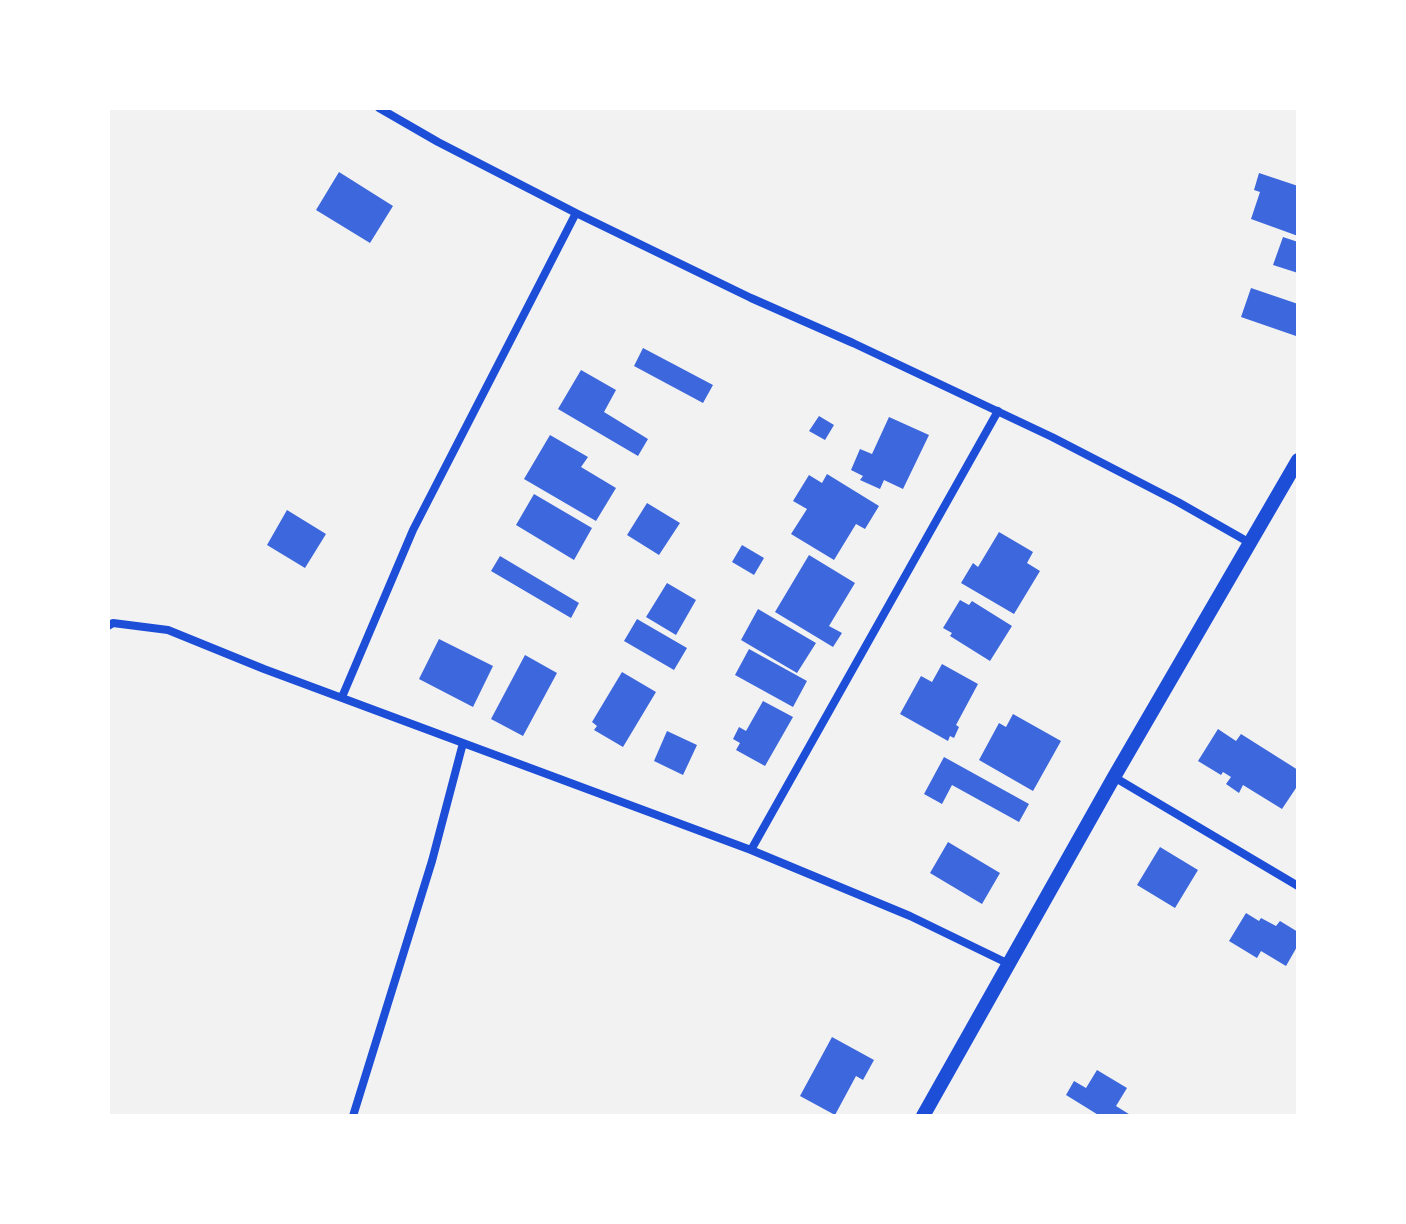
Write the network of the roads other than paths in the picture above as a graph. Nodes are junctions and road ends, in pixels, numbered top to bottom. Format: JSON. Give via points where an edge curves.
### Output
{"nodes":[{"id":1,"x":379,"y":108,"type":"edge"},
{"id":2,"x":576,"y":213,"type":"junction"},
{"id":3,"x":998,"y":411,"type":"junction"},
{"id":4,"x":1298,"y":460,"type":"edge"},
{"id":5,"x":1251,"y":544,"type":"junction"},
{"id":6,"x":110,"y":624,"type":"edge"},
{"id":7,"x":342,"y":697,"type":"junction"},
{"id":8,"x":463,"y":743,"type":"junction"},
{"id":9,"x":1114,"y":777,"type":"junction"},
{"id":10,"x":751,"y":850,"type":"junction"},
{"id":11,"x":1298,"y":886,"type":"edge"},
{"id":12,"x":1009,"y":964,"type":"junction"},
{"id":13,"x":353,"y":1116,"type":"edge"},
{"id":14,"x":923,"y":1116,"type":"edge"}],
"edges":[{"from":1,"to":2,"type":"street"},
{"from":2,"to":3,"type":"street"},
{"from":2,"to":7,"type":"street","via":[[413,530]]},
{"from":3,"to":5,"type":"street"},
{"from":3,"to":10,"type":"street"},
{"from":4,"to":5,"type":"street"},
{"from":5,"to":9,"type":"street"},
{"from":6,"to":7,"type":"street","via":[[168,630]]},
{"from":7,"to":8,"type":"street"},
{"from":8,"to":10,"type":"street"},
{"from":8,"to":13,"type":"street"},
{"from":9,"to":11,"type":"street"},
{"from":9,"to":12,"type":"street"},
{"from":10,"to":12,"type":"street"},
{"from":12,"to":14,"type":"street"}]}
